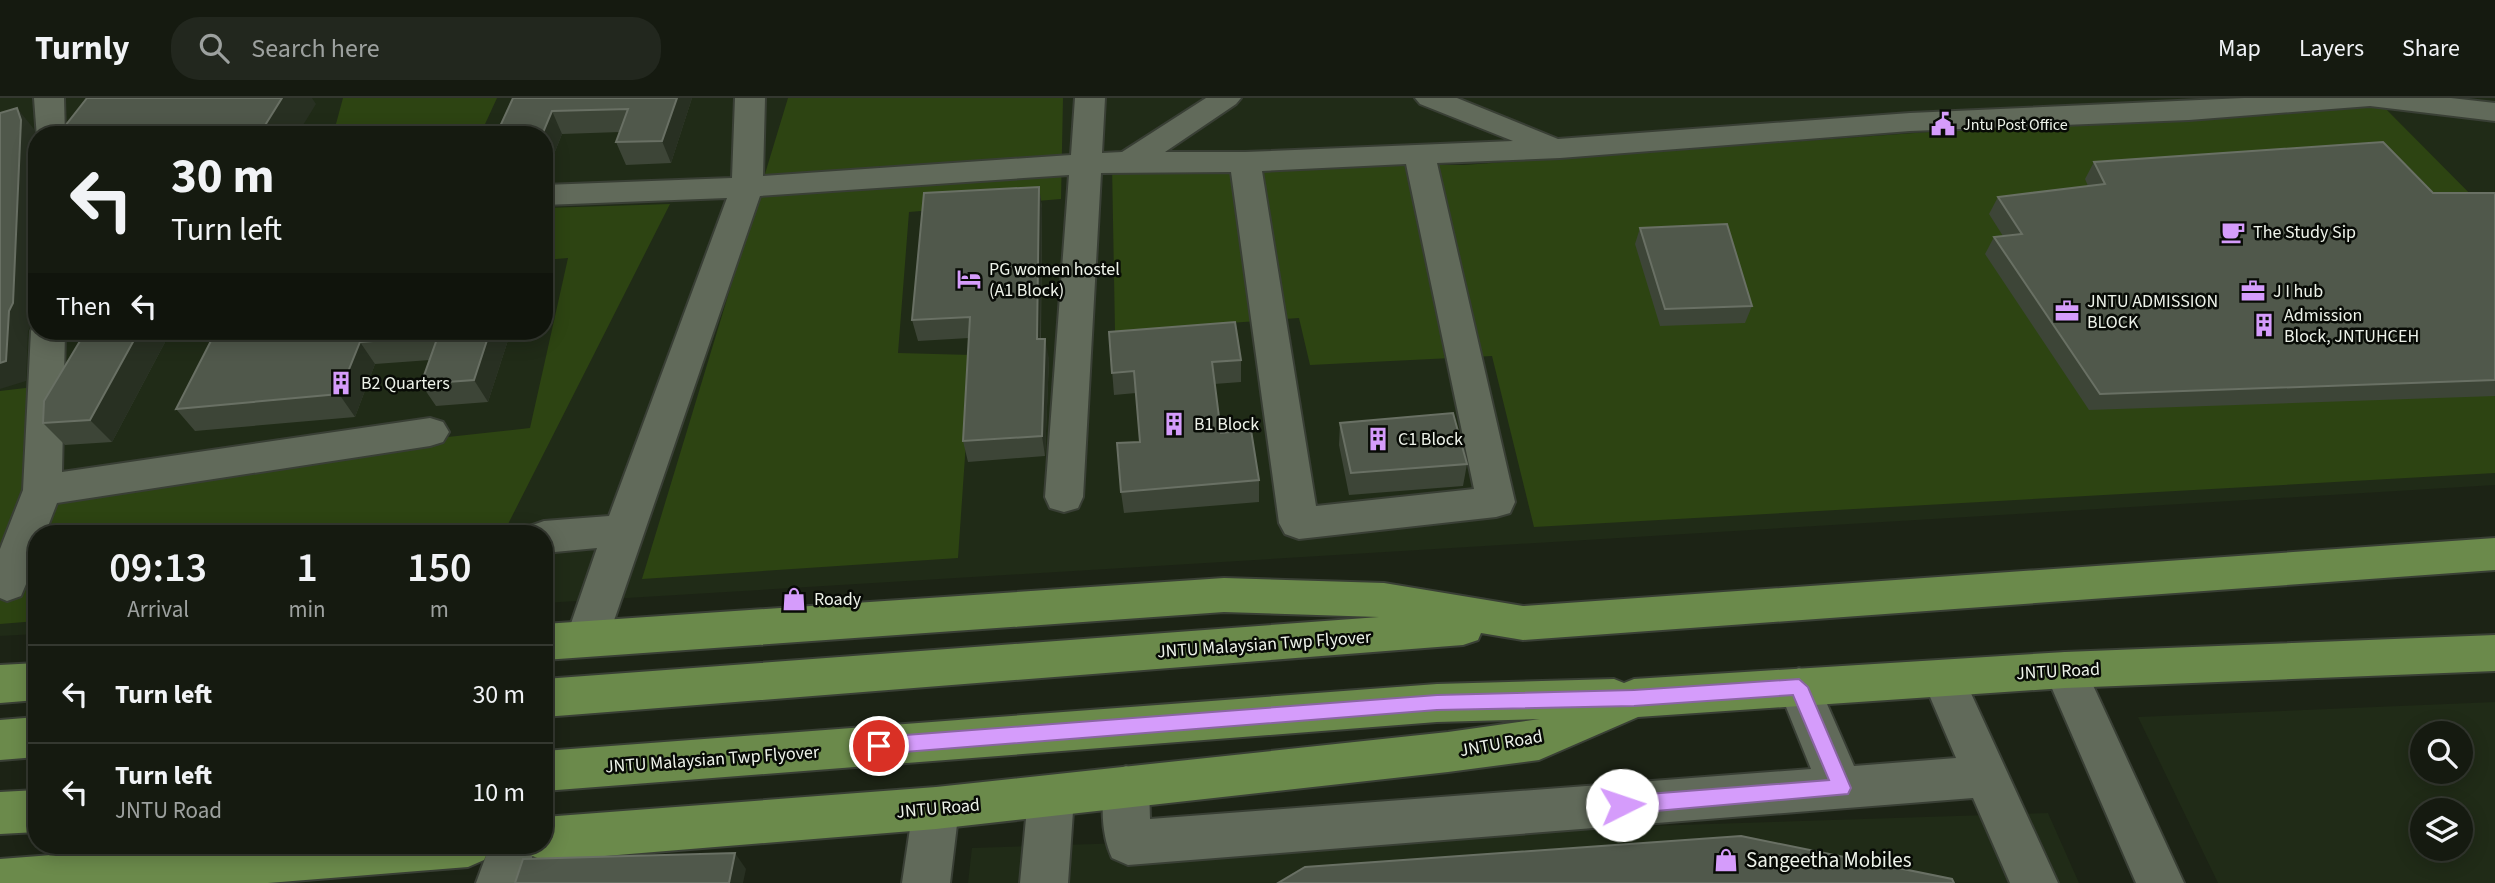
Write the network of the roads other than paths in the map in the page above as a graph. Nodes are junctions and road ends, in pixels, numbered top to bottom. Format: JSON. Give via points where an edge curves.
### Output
{"nodes":[{"id":1,"x":48,"y":98,"type":"edge"},
{"id":2,"x":750,"y":98,"type":"edge"},
{"id":3,"x":1090,"y":98,"type":"edge"},
{"id":4,"x":1226,"y":98,"type":"edge"},
{"id":5,"x":1430,"y":98,"type":"edge"},
{"id":6,"x":2368,"y":98,"type":"edge"},
{"id":7,"x":2374,"y":98,"type":"edge"},
{"id":8,"x":2324,"y":99,"type":"edge"},
{"id":9,"x":2192,"y":104,"type":"edge"},
{"id":10,"x":2495,"y":113,"type":"edge"},
{"id":11,"x":50,"y":126,"type":"edge"},
{"id":12,"x":1560,"y":148,"type":"junction"},
{"id":13,"x":1419,"y":153,"type":"junction"},
{"id":14,"x":1129,"y":161,"type":"junction"},
{"id":15,"x":1245,"y":162,"type":"junction"},
{"id":16,"x":1086,"y":165,"type":"junction"},
{"id":17,"x":747,"y":187,"type":"junction"},
{"id":18,"x":553,"y":195,"type":"edge"},
{"id":19,"x":48,"y":340,"type":"edge"},
{"id":20,"x":430,"y":432,"type":"dead end"},
{"id":21,"x":42,"y":490,"type":"junction"},
{"id":22,"x":1064,"y":497,"type":"dead end"},
{"id":23,"x":32,"y":525,"type":"edge"},
{"id":24,"x":623,"y":530,"type":"junction"},
{"id":25,"x":553,"y":536,"type":"edge"},
{"id":26,"x":28,"y":539,"type":"edge"},
{"id":27,"x":2495,"y":554,"type":"edge"},
{"id":28,"x":15,"y":584,"type":"edge"},
{"id":29,"x":1522,"y":623,"type":"junction"},
{"id":30,"x":587,"y":638,"type":"junction"},
{"id":31,"x":553,"y":641,"type":"edge"},
{"id":32,"x":2495,"y":653,"type":"edge"},
{"id":33,"x":2065,"y":670,"type":"junction"},
{"id":34,"x":1944,"y":678,"type":"junction"},
{"id":35,"x":28,"y":682,"type":"edge"},
{"id":36,"x":0,"y":684,"type":"edge"},
{"id":37,"x":1799,"y":687,"type":"junction"},
{"id":38,"x":553,"y":697,"type":"edge"},
{"id":39,"x":1634,"y":698,"type":"junction"},
{"id":40,"x":28,"y":738,"type":"edge"},
{"id":41,"x":0,"y":740,"type":"edge"},
{"id":42,"x":553,"y":770,"type":"edge"},
{"id":43,"x":1987,"y":776,"type":"junction"},
{"id":44,"x":1126,"y":787,"type":"junction"},
{"id":45,"x":1841,"y":788,"type":"junction"},
{"id":46,"x":1051,"y":797,"type":"junction"},
{"id":47,"x":936,"y":808,"type":"junction"},
{"id":48,"x":28,"y":811,"type":"edge"},
{"id":49,"x":0,"y":813,"type":"edge"},
{"id":50,"x":553,"y":838,"type":"edge"},
{"id":51,"x":368,"y":854,"type":"edge"},
{"id":52,"x":510,"y":854,"type":"edge"},
{"id":53,"x":103,"y":878,"type":"edge"},
{"id":54,"x":0,"y":882,"type":"edge"},
{"id":55,"x":500,"y":883,"type":"edge"},
{"id":56,"x":926,"y":883,"type":"edge"},
{"id":57,"x":1044,"y":883,"type":"edge"},
{"id":58,"x":2034,"y":883,"type":"edge"},
{"id":59,"x":2160,"y":883,"type":"edge"}],
"edges":[{"from":1,"to":11,"type":"street"},
{"from":2,"to":17,"type":"street"},
{"from":3,"to":16,"type":"street"},
{"from":4,"to":14,"type":"street"},
{"from":5,"to":12,"type":"street"},
{"from":6,"to":8,"type":"street"},
{"from":7,"to":10,"type":"street"},
{"from":8,"to":9,"type":"street"},
{"from":9,"to":12,"type":"street"},
{"from":12,"to":13,"type":"street"},
{"from":13,"to":15,"type":"street"},
{"from":13,"to":15,"type":"street","via":[[1496,502],[1299,523]]},
{"from":14,"to":15,"type":"street"},
{"from":14,"to":16,"type":"street"},
{"from":16,"to":17,"type":"street"},
{"from":16,"to":22,"type":"street"},
{"from":17,"to":18,"type":"street"},
{"from":17,"to":24,"type":"street"},
{"from":19,"to":21,"type":"street"},
{"from":20,"to":21,"type":"street"},
{"from":21,"to":23,"type":"street"},
{"from":24,"to":25,"type":"street"},
{"from":24,"to":30,"type":"street"},
{"from":26,"to":28,"type":"street"},
{"from":27,"to":29,"type":"main road"},
{"from":29,"to":30,"type":"main road","via":[[1384,600],[1224,595]]},
{"from":29,"to":38,"type":"main road","name":"JNTU Malaysian Twp Flyover"},
{"from":30,"to":31,"type":"main road"},
{"from":32,"to":33,"type":"main road","name":"JNTU Road"},
{"from":33,"to":34,"type":"main road","name":"JNTU Road"},
{"from":33,"to":59,"type":"street"},
{"from":34,"to":37,"type":"main road","name":"JNTU Road"},
{"from":34,"to":43,"type":"street"},
{"from":35,"to":36,"type":"main road"},
{"from":37,"to":39,"type":"main road","name":"JNTU Road"},
{"from":37,"to":45,"type":"street"},
{"from":39,"to":42,"type":"main road","name":"JNTU Malaysian Twp Flyover","via":[[1437,703]]},
{"from":39,"to":44,"type":"main road","name":"JNTU Road","via":[[1539,740]]},
{"from":40,"to":41,"type":"main road"},
{"from":43,"to":45,"type":"street"},
{"from":43,"to":58,"type":"street"},
{"from":44,"to":45,"type":"street","via":[[1128,843]]},
{"from":44,"to":46,"type":"main road","name":"JNTU Road"},
{"from":46,"to":47,"type":"main road","name":"JNTU Road"},
{"from":46,"to":57,"type":"street"},
{"from":47,"to":50,"type":"main road","name":"JNTU Road"},
{"from":47,"to":56,"type":"street"},
{"from":48,"to":49,"type":"main road"},
{"from":51,"to":53,"type":"main road"},
{"from":52,"to":55,"type":"street"},
{"from":53,"to":54,"type":"main road"}]}
